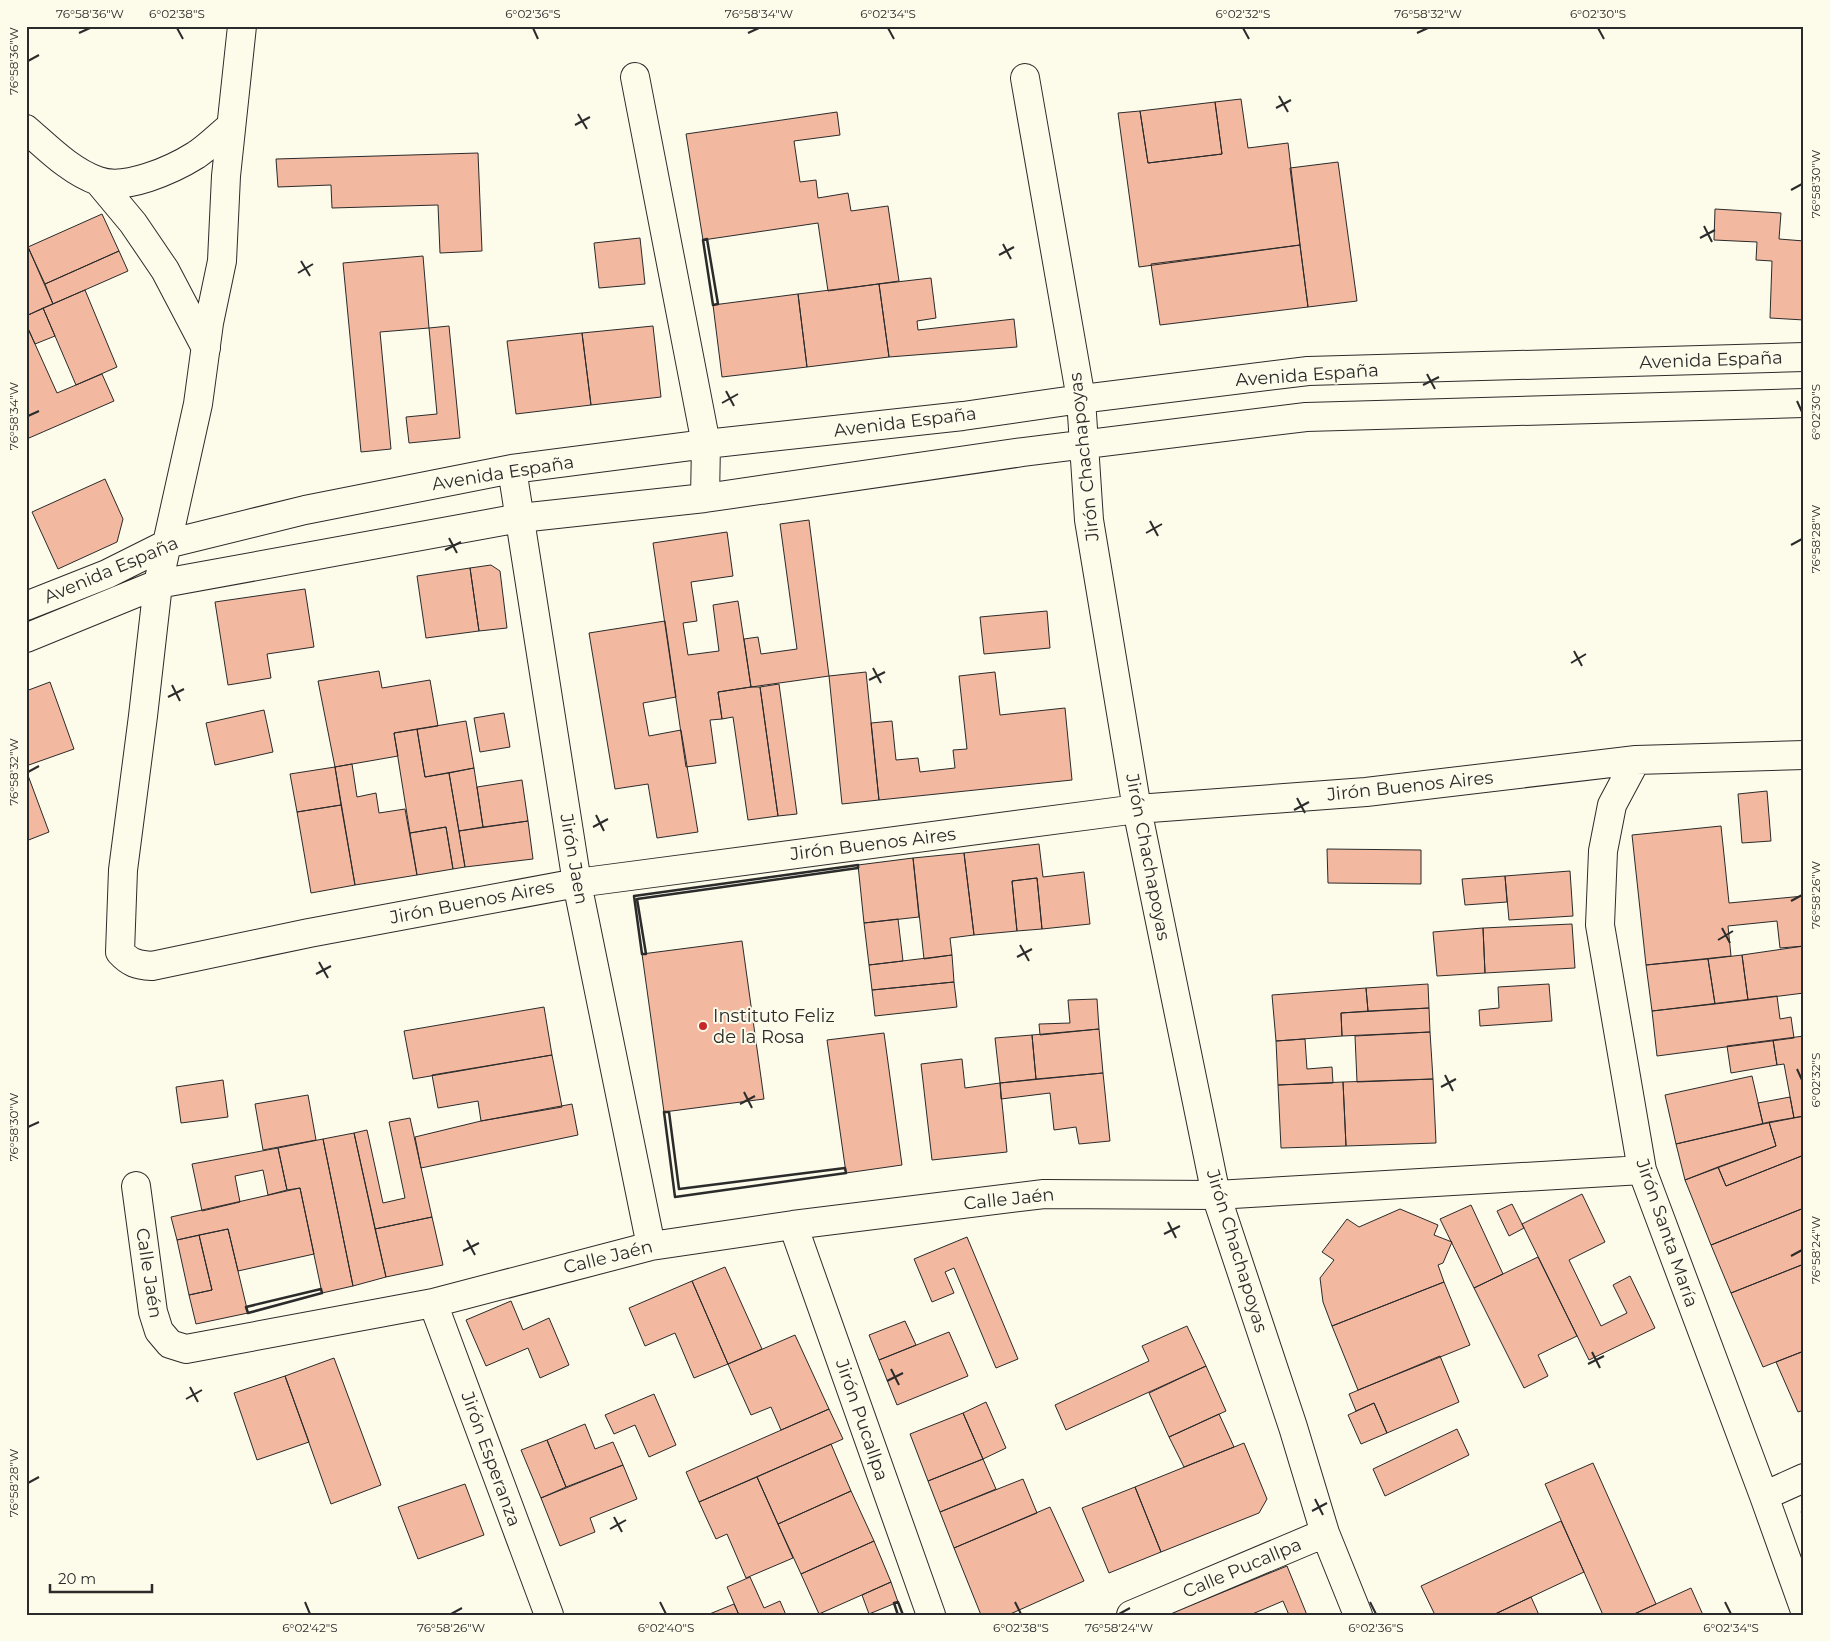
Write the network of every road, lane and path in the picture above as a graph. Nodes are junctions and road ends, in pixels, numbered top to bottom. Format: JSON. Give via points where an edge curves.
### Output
{"nodes":[{"id":1,"x":242,"y":26,"type":"edge"},
{"id":2,"x":634,"y":77,"type":"dead end"},
{"id":3,"x":1024,"y":78,"type":"dead end"},
{"id":4,"x":232,"y":126,"type":"junction"},
{"id":5,"x":26,"y":129,"type":"edge"},
{"id":6,"x":98,"y":181,"type":"junction"},
{"id":7,"x":206,"y":348,"type":"junction"},
{"id":8,"x":1804,"y":357,"type":"edge"},
{"id":9,"x":1081,"y":399,"type":"junction"},
{"id":10,"x":1804,"y":403,"type":"edge"},
{"id":11,"x":706,"y":444,"type":"junction"},
{"id":12,"x":1083,"y":445,"type":"junction"},
{"id":13,"x":512,"y":468,"type":"junction"},
{"id":14,"x":705,"y":498,"type":"junction"},
{"id":15,"x":520,"y":518,"type":"junction"},
{"id":16,"x":167,"y":544,"type":"junction"},
{"id":17,"x":158,"y":584,"type":"junction"},
{"id":18,"x":26,"y":606,"type":"edge"},
{"id":19,"x":26,"y":638,"type":"edge"},
{"id":20,"x":1804,"y":755,"type":"edge"},
{"id":21,"x":1636,"y":760,"type":"junction"},
{"id":22,"x":1137,"y":810,"type":"junction"},
{"id":23,"x":576,"y":883,"type":"junction"},
{"id":24,"x":1642,"y":1170,"type":"junction"},
{"id":25,"x":136,"y":1186,"type":"dead end"},
{"id":26,"x":1216,"y":1195,"type":"junction"},
{"id":27,"x":793,"y":1225,"type":"junction"},
{"id":28,"x":651,"y":1246,"type":"junction"},
{"id":29,"x":433,"y":1303,"type":"junction"},
{"id":30,"x":1804,"y":1478,"type":"edge"},
{"id":31,"x":1764,"y":1496,"type":"junction"},
{"id":32,"x":1326,"y":1533,"type":"junction"},
{"id":33,"x":1804,"y":1608,"type":"edge"},
{"id":34,"x":549,"y":1615,"type":"edge"},
{"id":35,"x":931,"y":1615,"type":"edge"},
{"id":36,"x":1131,"y":1615,"type":"edge"},
{"id":37,"x":1358,"y":1615,"type":"edge"}],
"edges":[{"from":1,"to":4,"type":"street"},
{"from":2,"to":11,"type":"street"},
{"from":3,"to":9,"type":"street","name":"Jirón Chachapoyas"},
{"from":4,"to":6,"type":"street","via":[[196,155],[172,168],[116,184]]},
{"from":4,"to":7,"type":"street","via":[[222,261]]},
{"from":5,"to":6,"type":"street","via":[[56,156]]},
{"from":6,"to":7,"type":"street","via":[[133,223],[165,270]]},
{"from":7,"to":16,"type":"street","via":[[198,404]]},
{"from":8,"to":9,"type":"street","name":"Avenida España","via":[[1308,371]]},
{"from":9,"to":11,"type":"street","name":"Avenida España","via":[[963,416]]},
{"from":9,"to":12,"type":"street","name":"Jirón Chachapoyas"},
{"from":10,"to":12,"type":"street","name":"Avenida España","via":[[1306,417]]},
{"from":11,"to":13,"type":"street","name":"Avenida España"},
{"from":11,"to":14,"type":"street"},
{"from":12,"to":14,"type":"street","name":"Avenida España"},
{"from":12,"to":22,"type":"street","name":"Jirón Chachapoyas","via":[[1088,520]]},
{"from":13,"to":15,"type":"street","name":"Jirón Jaen"},
{"from":13,"to":16,"type":"street","name":"Avenida España","via":[[305,510]]},
{"from":14,"to":15,"type":"street","name":"Avenida España"},
{"from":15,"to":17,"type":"street","name":"Avenida España"},
{"from":15,"to":23,"type":"street","name":"Jirón Jaen"},
{"from":16,"to":17,"type":"street"},
{"from":16,"to":18,"type":"street","name":"Avenida España","via":[[107,574]]},
{"from":17,"to":19,"type":"street","name":"Avenida España"},
{"from":17,"to":23,"type":"street","name":"Jirón Buenos Aires","via":[[123,870],[120,952],[128,960],[136,965],[152,966]]},
{"from":20,"to":21,"type":"street","name":"Jirón Buenos Aires"},
{"from":21,"to":22,"type":"street","name":"Jirón Buenos Aires","via":[[1366,792]]},
{"from":21,"to":24,"type":"street","name":"Jirón Santa María","via":[[1612,805],[1603,850],[1600,925]]},
{"from":22,"to":23,"type":"street","name":"Jirón Buenos Aires"},
{"from":22,"to":26,"type":"street","name":"Jirón Chachapoyas"},
{"from":23,"to":28,"type":"street","name":"Jirón Jaen"},
{"from":24,"to":26,"type":"street","name":"Calle Jaén"},
{"from":24,"to":31,"type":"street","name":"Jirón Santa María"},
{"from":25,"to":29,"type":"street","name":"Calle Jaén","via":[[153,1312],[159,1331],[170,1344],[186,1349],[214,1345]]},
{"from":26,"to":27,"type":"street","name":"Calle Jaén","via":[[1044,1194]]},
{"from":26,"to":32,"type":"street","name":"Jirón Chachapoyas"},
{"from":27,"to":28,"type":"street","name":"Calle Jaén"},
{"from":27,"to":35,"type":"street","name":"Jirón Pucallpa"},
{"from":28,"to":29,"type":"street","name":"Calle Jaén"},
{"from":29,"to":34,"type":"street","name":"Jirón Esperanza"},
{"from":30,"to":31,"type":"street"},
{"from":31,"to":33,"type":"street","name":"Jirón Santa María"},
{"from":32,"to":36,"type":"street","name":"Calle Pucallpa"},
{"from":32,"to":37,"type":"street","name":"Jirón Chachapoyas"}]}
